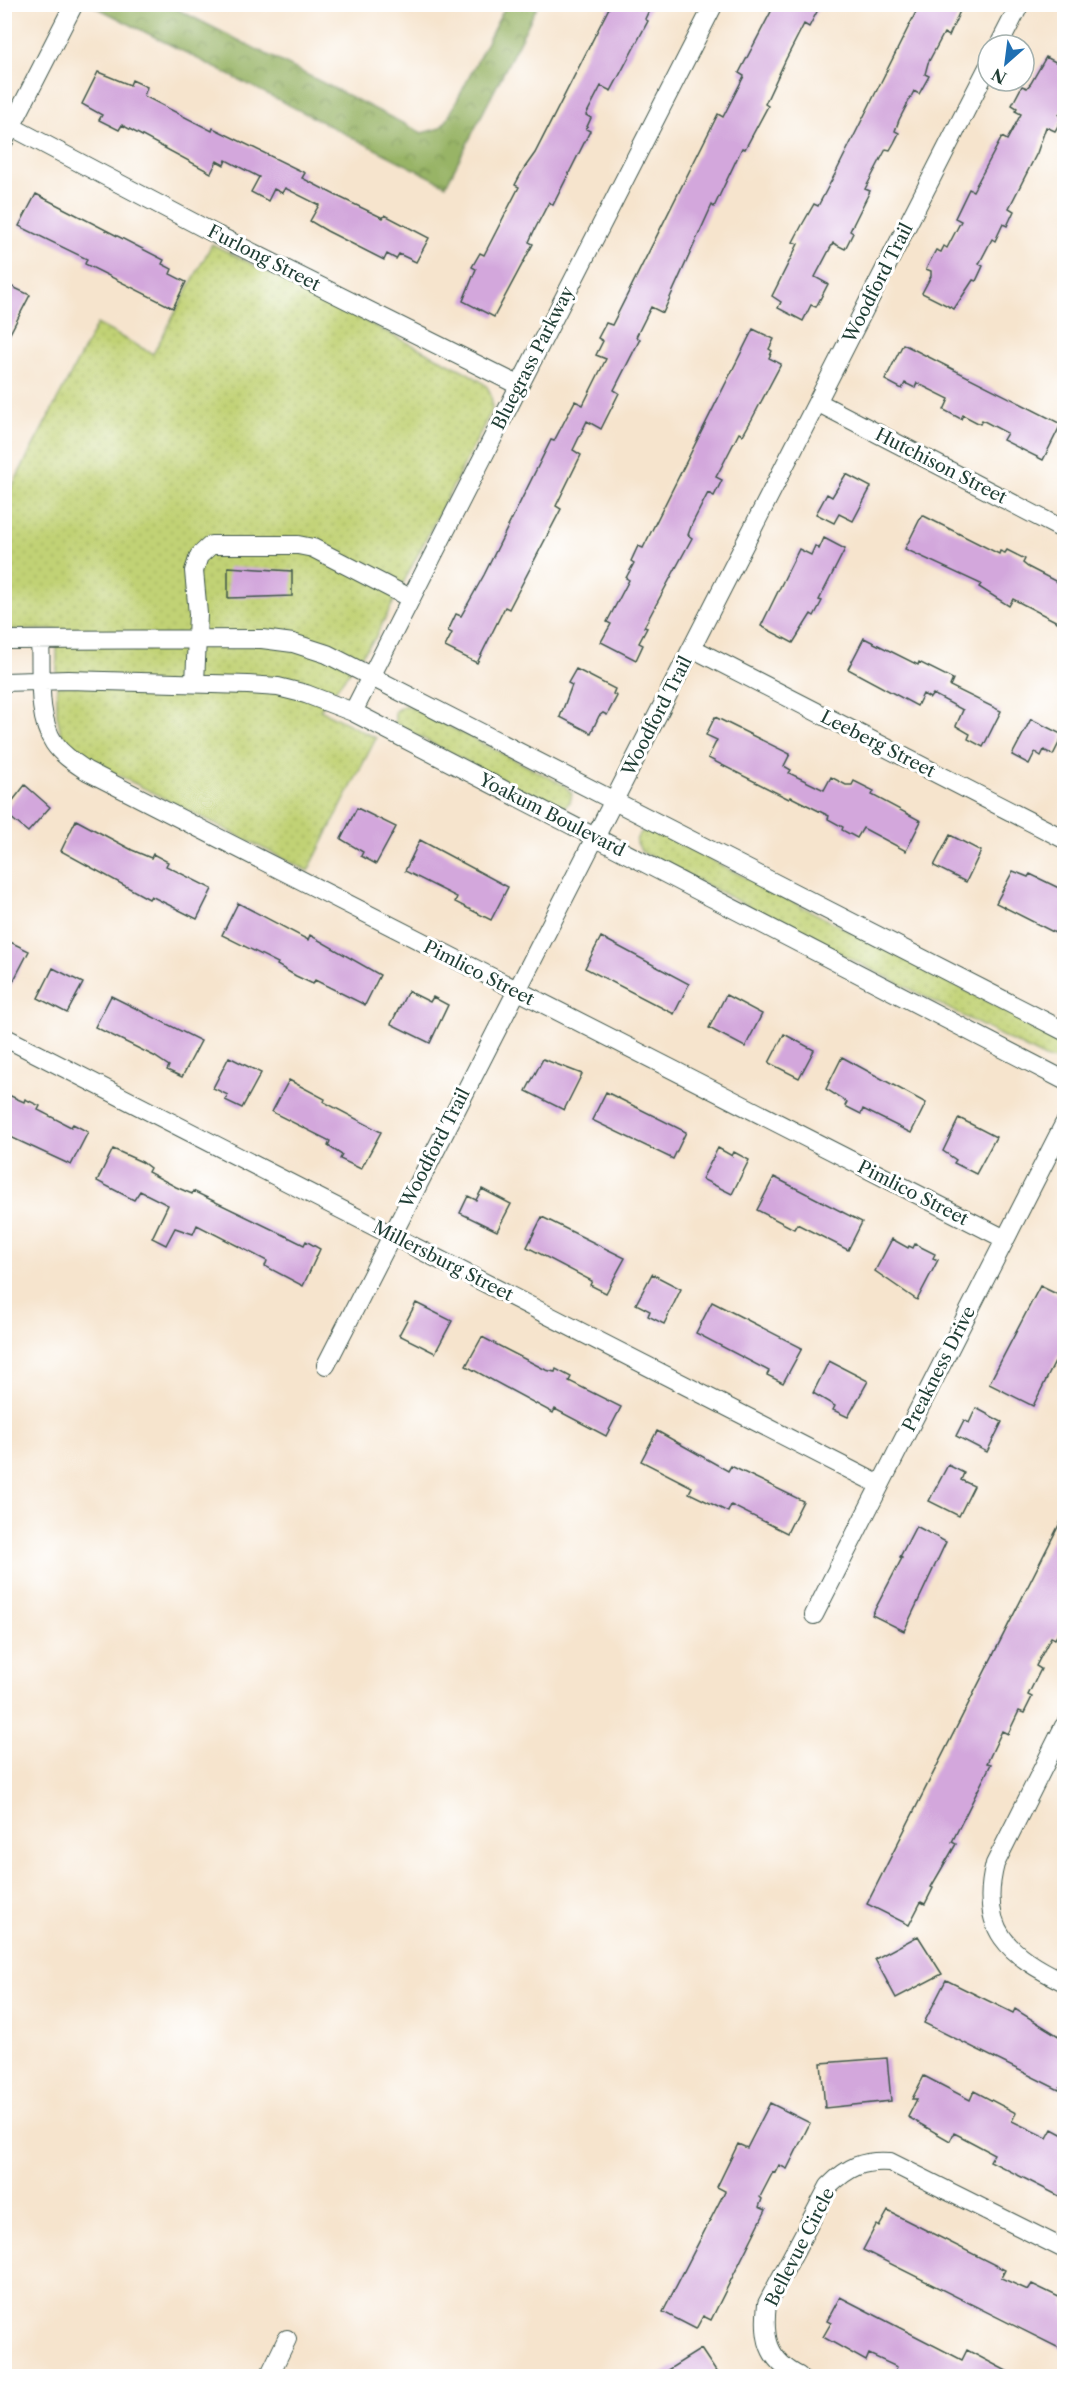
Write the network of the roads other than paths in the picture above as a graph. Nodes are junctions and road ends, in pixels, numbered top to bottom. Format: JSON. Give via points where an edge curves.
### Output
{"nodes":[{"id":1,"x":74,"y":4,"type":"edge"},
{"id":2,"x":714,"y":4,"type":"edge"},
{"id":3,"x":1020,"y":4,"type":"edge"},
{"id":4,"x":1005,"y":33,"type":"edge"},
{"id":5,"x":976,"y":91,"type":"edge"},
{"id":6,"x":8,"y":134,"type":"edge"},
{"id":7,"x":518,"y":385,"type":"junction"},
{"id":8,"x":817,"y":402,"type":"junction"},
{"id":9,"x":1065,"y":530,"type":"edge"},
{"id":10,"x":410,"y":598,"type":"junction"},
{"id":11,"x":197,"y":639,"type":"junction"},
{"id":12,"x":4,"y":640,"type":"edge"},
{"id":13,"x":40,"y":640,"type":"junction"},
{"id":14,"x":692,"y":648,"type":"junction"},
{"id":15,"x":371,"y":676,"type":"junction"},
{"id":16,"x":42,"y":680,"type":"junction"},
{"id":17,"x":4,"y":682,"type":"edge"},
{"id":18,"x":195,"y":682,"type":"junction"},
{"id":19,"x":353,"y":712,"type":"junction"},
{"id":20,"x":614,"y":801,"type":"junction"},
{"id":21,"x":595,"y":837,"type":"junction"},
{"id":22,"x":1065,"y":839,"type":"edge"},
{"id":23,"x":515,"y":991,"type":"junction"},
{"id":24,"x":1065,"y":1031,"type":"edge"},
{"id":25,"x":4,"y":1037,"type":"edge"},
{"id":26,"x":1065,"y":1080,"type":"edge"},
{"id":27,"x":1065,"y":1124,"type":"edge"},
{"id":28,"x":391,"y":1235,"type":"junction"},
{"id":29,"x":1005,"y":1239,"type":"junction"},
{"id":30,"x":326,"y":1365,"type":"dead end"},
{"id":31,"x":880,"y":1485,"type":"junction"},
{"id":32,"x":814,"y":1615,"type":"dead end"},
{"id":33,"x":1065,"y":1726,"type":"edge"},
{"id":34,"x":1065,"y":1983,"type":"edge"},
{"id":35,"x":1065,"y":2249,"type":"edge"},
{"id":36,"x":287,"y":2339,"type":"dead end"},
{"id":37,"x":268,"y":2376,"type":"edge"},
{"id":38,"x":799,"y":2376,"type":"edge"}],
"edges":[{"from":1,"to":6,"type":"street"},
{"from":2,"to":7,"type":"street","name":"Bluegrass Parkway"},
{"from":3,"to":4,"type":"street"},
{"from":5,"to":8,"type":"street","name":"Woodford Trail"},
{"from":6,"to":7,"type":"street","name":"Furlong Street"},
{"from":7,"to":10,"type":"street","name":"Bluegrass Parkway"},
{"from":8,"to":9,"type":"street","name":"Hutchison Street"},
{"from":8,"to":14,"type":"street","name":"Woodford Trail"},
{"from":10,"to":11,"type":"street","via":[[313,548],[211,545],[199,556],[194,571]]},
{"from":10,"to":15,"type":"street","name":"Bluegrass Parkway"},
{"from":11,"to":13,"type":"street"},
{"from":11,"to":15,"type":"street","via":[[262,639],[293,644],[327,654]]},
{"from":11,"to":18,"type":"street"},
{"from":12,"to":13,"type":"street"},
{"from":13,"to":16,"type":"street","name":"Pimlico Street"},
{"from":14,"to":20,"type":"street","name":"Woodford Trail"},
{"from":14,"to":22,"type":"street","name":"Leeberg Street"},
{"from":15,"to":19,"type":"street","name":"Bluegrass Parkway"},
{"from":15,"to":20,"type":"street"},
{"from":16,"to":17,"type":"street","name":"Yoakum Boulevard"},
{"from":16,"to":18,"type":"street","name":"Yoakum Boulevard"},
{"from":16,"to":23,"type":"street","name":"Pimlico Street","via":[[45,720],[54,742],[87,771]]},
{"from":18,"to":19,"type":"street","name":"Yoakum Boulevard","via":[[278,687]]},
{"from":19,"to":21,"type":"street","name":"Yoakum Boulevard"},
{"from":20,"to":21,"type":"street","name":"Woodford Trail"},
{"from":20,"to":24,"type":"street"},
{"from":21,"to":23,"type":"street","name":"Woodford Trail"},
{"from":21,"to":26,"type":"street","name":"Yoakum Boulevard"},
{"from":23,"to":28,"type":"street","name":"Woodford Trail"},
{"from":23,"to":29,"type":"street","name":"Pimlico Street"},
{"from":25,"to":28,"type":"street","name":"Millersburg Street"},
{"from":27,"to":29,"type":"street","name":"Preakness Drive"},
{"from":28,"to":30,"type":"street","name":"Woodford Trail"},
{"from":28,"to":31,"type":"street","name":"Millersburg Street"},
{"from":29,"to":31,"type":"street","name":"Preakness Drive"},
{"from":31,"to":32,"type":"street","name":"Preakness Drive"},
{"from":33,"to":34,"type":"street","via":[[995,1864],[989,1887],[993,1920],[1008,1946],[1020,1958]]},
{"from":35,"to":38,"type":"street","name":"Bellevue Circle","via":[[890,2162],[857,2164],[829,2186],[767,2304],[766,2343],[777,2360]]},
{"from":36,"to":37,"type":"street"}]}
